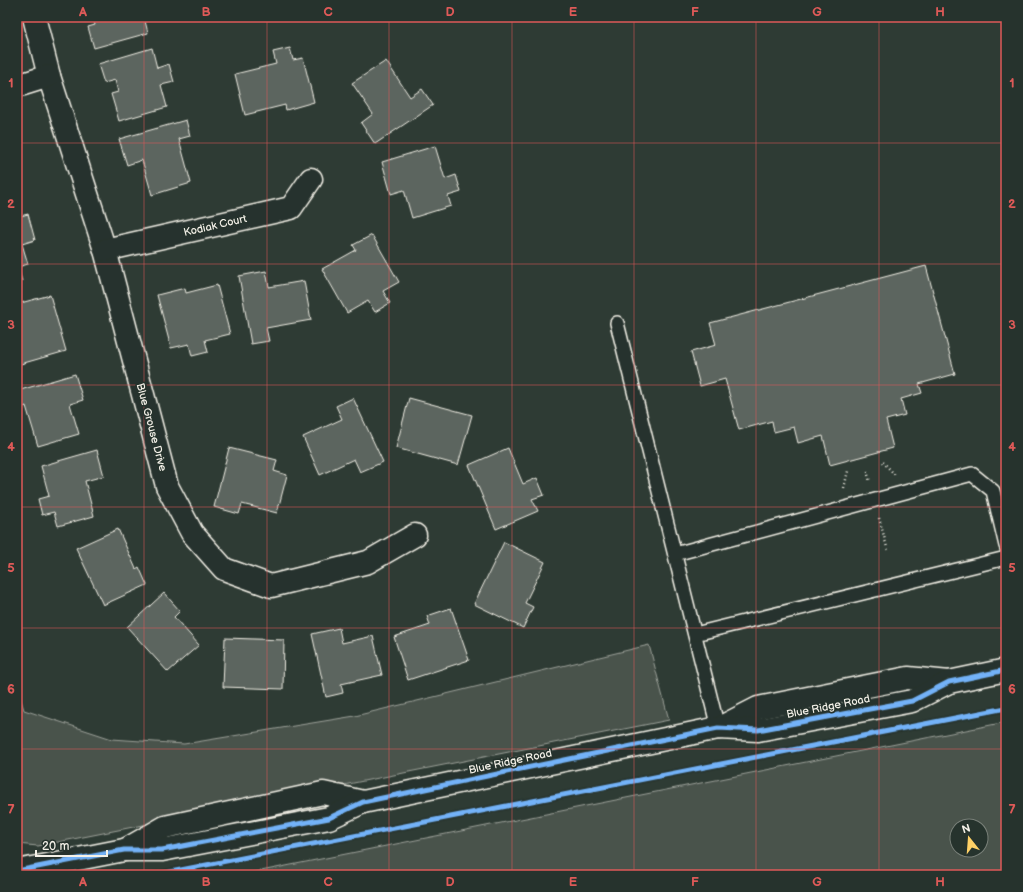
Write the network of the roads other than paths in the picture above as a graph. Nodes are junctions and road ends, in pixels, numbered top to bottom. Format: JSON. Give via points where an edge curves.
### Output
{"nodes":[{"id":1,"x":34,"y":17,"type":"edge"},
{"id":2,"x":49,"y":76,"type":"junction"},
{"id":3,"x":17,"y":86,"type":"edge"},
{"id":4,"x":311,"y":179,"type":"dead end"},
{"id":5,"x":105,"y":250,"type":"junction"},
{"id":6,"x":617,"y":323,"type":"dead end"},
{"id":7,"x":415,"y":535,"type":"dead end"},
{"id":8,"x":1006,"y":546,"type":"edge"},
{"id":9,"x":675,"y":554,"type":"junction"},
{"id":10,"x":1006,"y":558,"type":"edge"},
{"id":11,"x":695,"y":634,"type":"junction"},
{"id":12,"x":1006,"y":670,"type":"edge"},
{"id":13,"x":718,"y":728,"type":"junction"},
{"id":14,"x":17,"y":871,"type":"edge"}],
"edges":[{"from":1,"to":2,"type":"street","name":"Blue Grouse Drive"},
{"from":2,"to":3,"type":"street"},
{"from":2,"to":5,"type":"street","name":"Blue Grouse Drive"},
{"from":4,"to":5,"type":"street","name":"Kodiak Court","via":[[291,208]]},
{"from":5,"to":7,"type":"street","name":"Blue Grouse Drive","via":[[167,486],[192,533],[224,569],[270,586],[368,562]]},
{"from":6,"to":9,"type":"lane"},
{"from":8,"to":9,"type":"lane","via":[[993,491],[972,474]]},
{"from":9,"to":11,"type":"lane"},
{"from":10,"to":11,"type":"lane"},
{"from":11,"to":13,"type":"lane"},
{"from":12,"to":13,"type":"street","name":"Blue Ridge Road","via":[[949,682],[908,678],[758,708]]},
{"from":13,"to":14,"type":"street","name":"Blue Ridge Road","via":[[363,802],[329,818],[162,850],[124,850]]}]}
